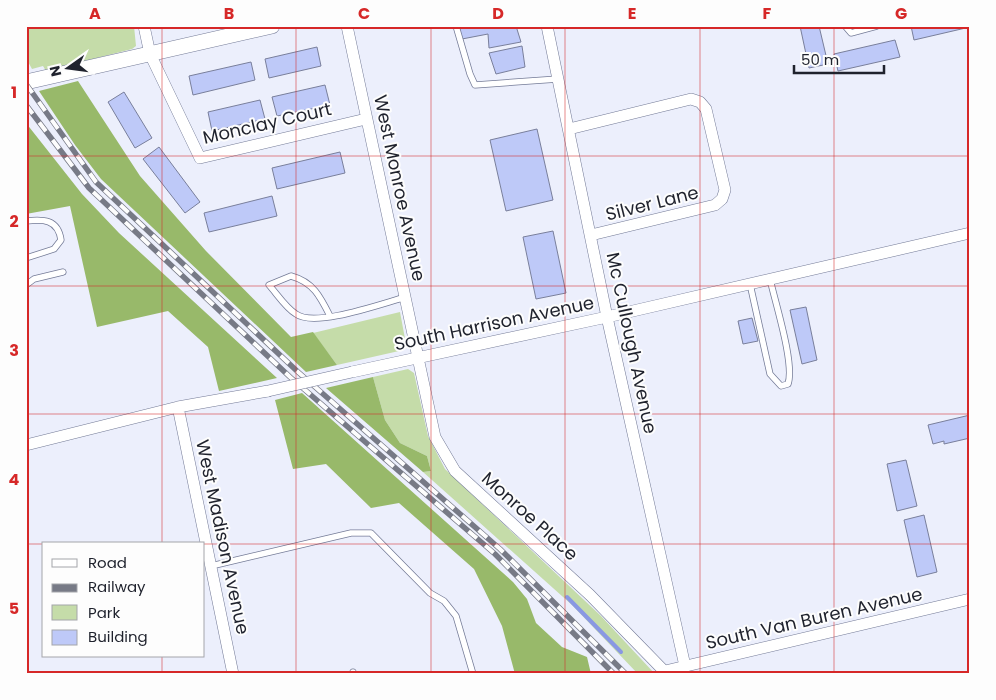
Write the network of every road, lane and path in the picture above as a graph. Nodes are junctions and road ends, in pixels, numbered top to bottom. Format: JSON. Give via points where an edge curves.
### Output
{"nodes":[{"id":1,"x":144,"y":26,"type":"edge"},
{"id":2,"x":272,"y":26,"type":"edge"},
{"id":3,"x":347,"y":26,"type":"edge"},
{"id":4,"x":456,"y":26,"type":"edge"},
{"id":5,"x":547,"y":26,"type":"edge"},
{"id":6,"x":844,"y":26,"type":"edge"},
{"id":7,"x":877,"y":26,"type":"edge"},
{"id":8,"x":150,"y":54,"type":"junction"},
{"id":9,"x":558,"y":79,"type":"junction"},
{"id":10,"x":26,"y":82,"type":"edge"},
{"id":11,"x":366,"y":118,"type":"junction"},
{"id":12,"x":569,"y":128,"type":"junction"},
{"id":13,"x":26,"y":221,"type":"edge"},
{"id":14,"x":970,"y":233,"type":"edge"},
{"id":15,"x":592,"y":235,"type":"junction"},
{"id":16,"x":26,"y":258,"type":"edge"},
{"id":17,"x":63,"y":272,"type":"dead end"},
{"id":18,"x":770,"y":279,"type":"junction"},
{"id":19,"x":750,"y":284,"type":"junction"},
{"id":20,"x":26,"y":285,"type":"edge"},
{"id":21,"x":406,"y":297,"type":"junction"},
{"id":22,"x":330,"y":316,"type":"junction"},
{"id":23,"x":607,"y":316,"type":"junction"},
{"id":24,"x":419,"y":356,"type":"junction"},
{"id":25,"x":178,"y":408,"type":"junction"},
{"id":26,"x":26,"y":445,"type":"edge"},
{"id":27,"x":211,"y":566,"type":"junction"},
{"id":28,"x":970,"y":599,"type":"edge"},
{"id":29,"x":685,"y":666,"type":"junction"},
{"id":30,"x":666,"y":672,"type":"edge"},
{"id":31,"x":233,"y":674,"type":"edge"},
{"id":32,"x":473,"y":674,"type":"edge"}],
"edges":[{"from":1,"to":8,"type":"street"},
{"from":2,"to":8,"type":"street"},
{"from":3,"to":11,"type":"street","name":"West Monroe Avenue"},
{"from":4,"to":9,"type":"lane","via":[[475,84]]},
{"from":5,"to":9,"type":"street","name":"Mc Cullough Avenue"},
{"from":6,"to":7,"type":"lane","via":[[851,33]]},
{"from":8,"to":10,"type":"street"},
{"from":8,"to":11,"type":"street","name":"Monclay Court","via":[[200,158]]},
{"from":9,"to":12,"type":"street","name":"Mc Cullough Avenue"},
{"from":11,"to":21,"type":"street","name":"West Monroe Avenue"},
{"from":12,"to":15,"type":"street","name":"Mc Cullough Avenue"},
{"from":12,"to":15,"type":"street","name":"Silver Lane","via":[[691,100],[700,102],[706,109],[725,190],[716,205]]},
{"from":13,"to":16,"type":"lane","via":[[46,219],[52,222],[61,240],[54,249]]},
{"from":14,"to":18,"type":"street","name":"South Harrison Avenue"},
{"from":15,"to":23,"type":"street","name":"Mc Cullough Avenue"},
{"from":17,"to":20,"type":"lane","via":[[34,279]]},
{"from":18,"to":19,"type":"street","name":"South Harrison Avenue"},
{"from":18,"to":19,"type":"lane","via":[[790,377],[788,384],[781,386],[770,374]]},
{"from":19,"to":23,"type":"street","name":"South Harrison Avenue"},
{"from":21,"to":22,"type":"lane"},
{"from":21,"to":24,"type":"street","name":"West Monroe Avenue"},
{"from":22,"to":22,"type":"lane","via":[[309,319],[296,315],[269,285],[291,276],[304,279],[319,293]]},
{"from":23,"to":24,"type":"street","name":"South Harrison Avenue"},
{"from":23,"to":29,"type":"street","name":"Mc Cullough Avenue"},
{"from":24,"to":25,"type":"street","name":"South Harrison Avenue","bridge":true},
{"from":24,"to":30,"type":"street","name":"Monroe Place","via":[[435,437],[455,471],[590,595]]},
{"from":25,"to":26,"type":"street","name":"South Harrison Avenue"},
{"from":25,"to":27,"type":"street","name":"West Madison Avenue"},
{"from":27,"to":31,"type":"street","name":"West Madison Avenue"},
{"from":27,"to":32,"type":"lane","via":[[351,533],[371,533],[456,616]]},
{"from":28,"to":29,"type":"street","name":"South Van Buren Avenue"},
{"from":29,"to":30,"type":"street","name":"South Van Buren Avenue"}]}
